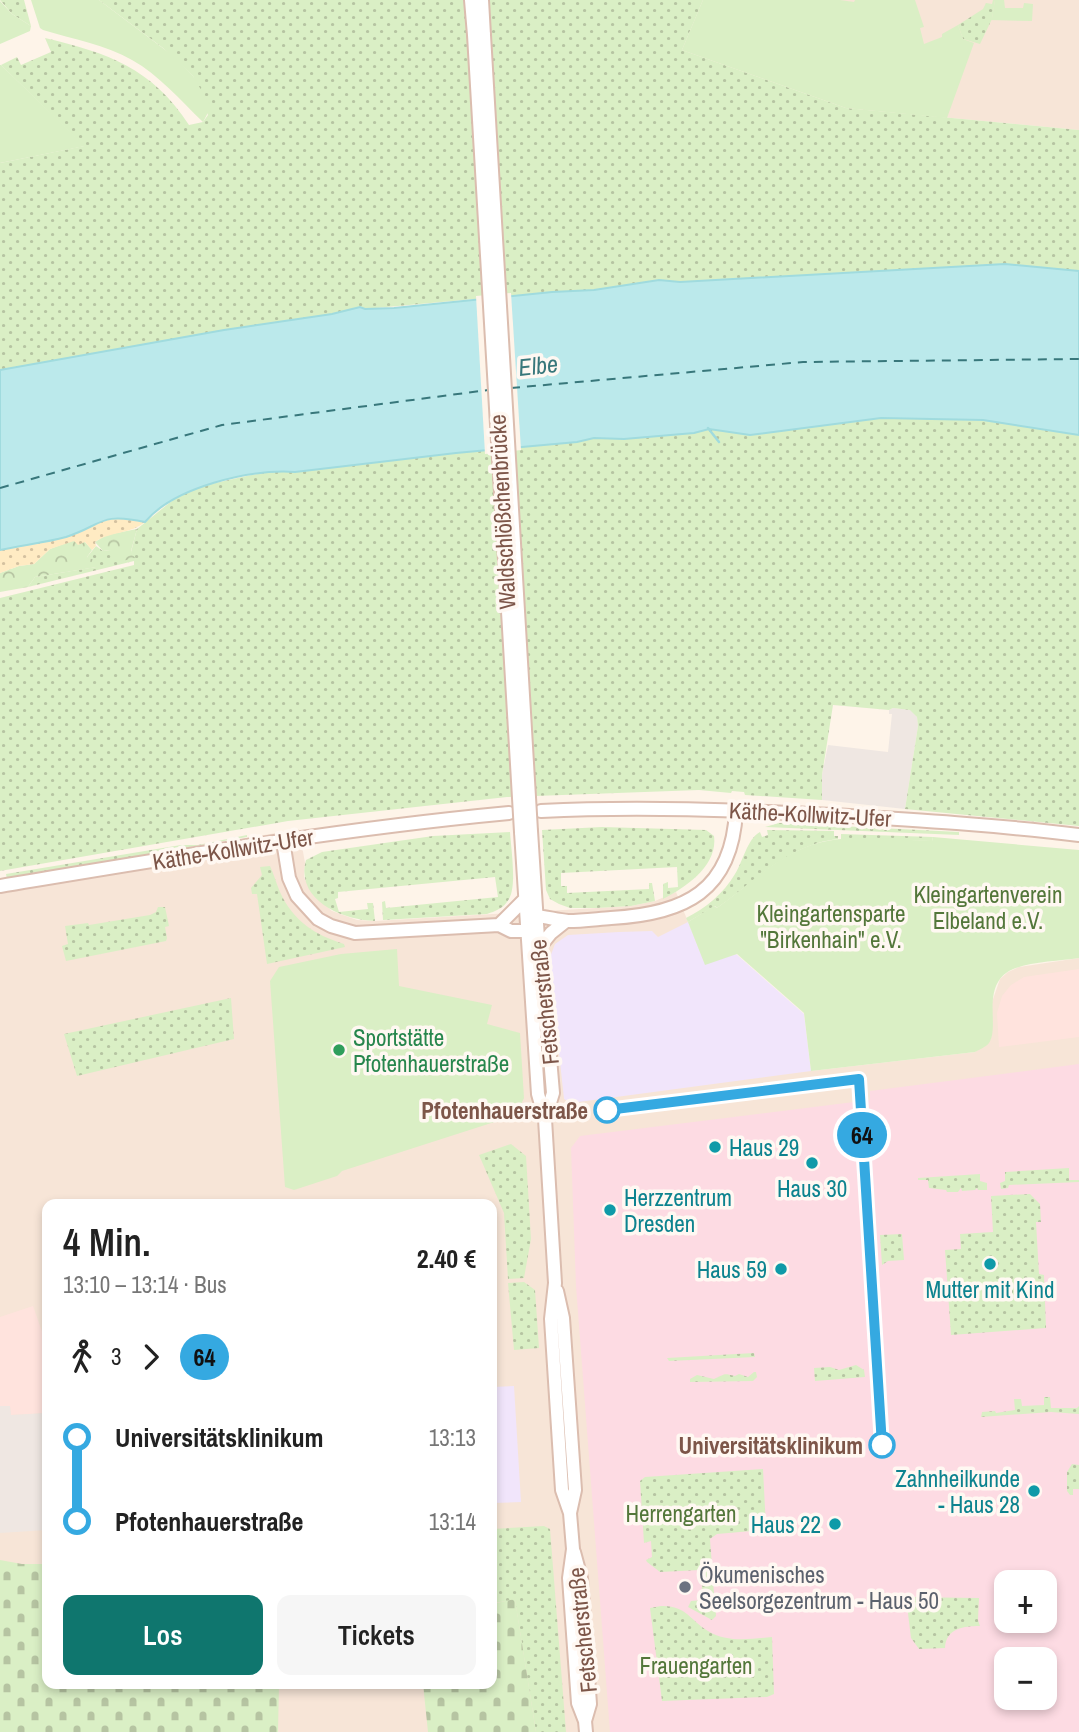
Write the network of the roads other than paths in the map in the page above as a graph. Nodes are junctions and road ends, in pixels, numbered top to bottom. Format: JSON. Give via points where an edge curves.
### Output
{"nodes":[{"id":1,"x":471,"y":0,"type":"edge"},
{"id":2,"x":482,"y":0,"type":"edge"},
{"id":3,"x":541,"y":811,"type":"dead end"},
{"id":4,"x":736,"y":811,"type":"junction"},
{"id":5,"x":509,"y":813,"type":"dead end"},
{"id":6,"x":526,"y":831,"type":"junction"},
{"id":7,"x":1079,"y":835,"type":"edge"},
{"id":8,"x":283,"y":841,"type":"junction"},
{"id":9,"x":0,"y":886,"type":"edge"},
{"id":10,"x":525,"y":899,"type":"junction"},
{"id":11,"x":536,"y":916,"type":"junction"},
{"id":12,"x":566,"y":921,"type":"junction"},
{"id":13,"x":499,"y":925,"type":"junction"},
{"id":14,"x":526,"y":931,"type":"junction"},
{"id":15,"x":538,"y":949,"type":"junction"},
{"id":16,"x":545,"y":1119,"type":"junction"},
{"id":17,"x":586,"y":1727,"type":"edge"}],
"edges":[{"from":1,"to":6,"type":"main road","name":"Waldschlößchenbrücke","bridge":true},
{"from":2,"to":6,"type":"main road","name":"Waldschlößchenbrücke","bridge":true},
{"from":3,"to":4,"type":"main road","name":"Käthe-Kollwitz-Ufer"},
{"from":4,"to":7,"type":"main road","name":"Käthe-Kollwitz-Ufer","via":[[965,823]]},
{"from":4,"to":12,"type":"main road","via":[[734,838],[725,862],[693,898],[678,907],[638,917]]},
{"from":5,"to":8,"type":"main road","name":"Käthe-Kollwitz-Ufer"},
{"from":6,"to":10,"type":"main road","name":"Waldschlößchenbrücke"},
{"from":6,"to":11,"type":"main road","name":"Fetscherstraße"},
{"from":8,"to":9,"type":"main road","name":"Käthe-Kollwitz-Ufer"},
{"from":8,"to":13,"type":"main road","via":[[297,896],[331,926],[355,933]]},
{"from":10,"to":13,"type":"main road"},
{"from":10,"to":14,"type":"main road","name":"Fetscherstraße"},
{"from":11,"to":12,"type":"main road"},
{"from":11,"to":15,"type":"main road","name":"Fetscherstraße"},
{"from":12,"to":15,"type":"main road"},
{"from":13,"to":14,"type":"main road"},
{"from":14,"to":16,"type":"main road","name":"Fetscherstraße","via":[[538,1094]]},
{"from":15,"to":16,"type":"main road","name":"Fetscherstraße","via":[[552,1093]]},
{"from":16,"to":17,"type":"main road","name":"Fetscherstraße","via":[[562,1490],[570,1513],[576,1682]]}]}
